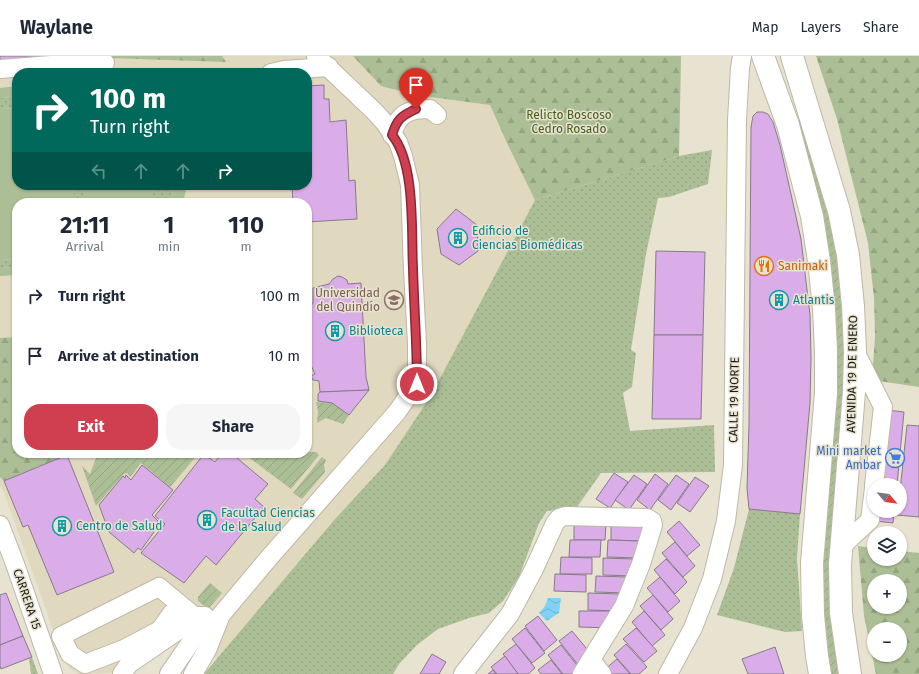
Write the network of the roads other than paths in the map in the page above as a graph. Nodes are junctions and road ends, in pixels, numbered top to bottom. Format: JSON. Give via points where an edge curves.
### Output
{"nodes":[{"id":1,"x":742,"y":56,"type":"edge"},
{"id":2,"x":763,"y":56,"type":"edge"},
{"id":3,"x":792,"y":56,"type":"edge"},
{"id":4,"x":322,"y":61,"type":"edge"},
{"id":5,"x":104,"y":63,"type":"dead end"},
{"id":6,"x":280,"y":66,"type":"edge"},
{"id":7,"x":12,"y":68,"type":"edge"},
{"id":8,"x":13,"y":68,"type":"edge"},
{"id":9,"x":0,"y":69,"type":"edge"},
{"id":10,"x":437,"y":115,"type":"dead end"},
{"id":11,"x":392,"y":135,"type":"junction"},
{"id":12,"x":855,"y":351,"type":"junction"},
{"id":13,"x":875,"y":478,"type":"edge"},
{"id":14,"x":870,"y":518,"type":"edge"},
{"id":15,"x":0,"y":526,"type":"edge"},
{"id":16,"x":841,"y":547,"type":"junction"},
{"id":17,"x":7,"y":567,"type":"edge"},
{"id":18,"x":207,"y":617,"type":"junction"},
{"id":19,"x":586,"y":667,"type":"edge"},
{"id":20,"x":53,"y":674,"type":"edge"},
{"id":21,"x":122,"y":674,"type":"edge"},
{"id":22,"x":169,"y":674,"type":"edge"},
{"id":23,"x":193,"y":674,"type":"edge"},
{"id":24,"x":463,"y":674,"type":"edge"},
{"id":25,"x":602,"y":674,"type":"edge"},
{"id":26,"x":668,"y":674,"type":"edge"},
{"id":27,"x":820,"y":674,"type":"edge"},
{"id":28,"x":850,"y":674,"type":"edge"}],
"edges":[{"from":1,"to":26,"type":"street","name":"CALLE 19 NORTE","via":[[738,115],[733,465],[726,521],[712,579],[694,628]]},
{"from":2,"to":27,"type":"main road","via":[[788,125],[812,216],[824,309],[826,393],[812,564],[813,615]]},
{"from":3,"to":12,"type":"main road","name":"AVENIDA 19 DE ENERO","via":[[839,211],[848,255]]},
{"from":4,"to":6,"type":"street"},
{"from":4,"to":11,"type":"street","via":[[374,111]]},
{"from":5,"to":8,"type":"street"},
{"from":7,"to":9,"type":"street"},
{"from":10,"to":11,"type":"street","via":[[430,109],[416,109],[403,115]]},
{"from":11,"to":18,"type":"street","via":[[398,142],[410,185],[417,384],[397,412],[268,559]]},
{"from":12,"to":13,"type":"street","via":[[883,407]]},
{"from":12,"to":16,"type":"main road","name":"AVENIDA 19 DE ENERO"},
{"from":14,"to":16,"type":"street"},
{"from":15,"to":17,"type":"street","name":"CARRERA 15"},
{"from":16,"to":28,"type":"main road","name":"AVENIDA 19 DE ENERO","via":[[841,613]]},
{"from":17,"to":20,"type":"street","name":"CARRERA 15"},
{"from":18,"to":18,"type":"street","via":[[159,587],[61,636],[70,654],[85,664],[124,649],[160,630],[172,613],[183,621]]},
{"from":18,"to":21,"type":"street","via":[[186,625],[128,664]]},
{"from":18,"to":22,"type":"street","via":[[209,623],[193,639]]},
{"from":18,"to":23,"type":"street","via":[[207,650]]},
{"from":19,"to":24,"type":"street","via":[[624,606],[642,564],[653,526],[648,518],[560,518],[555,523],[510,614]]},
{"from":19,"to":25,"type":"street"}]}
